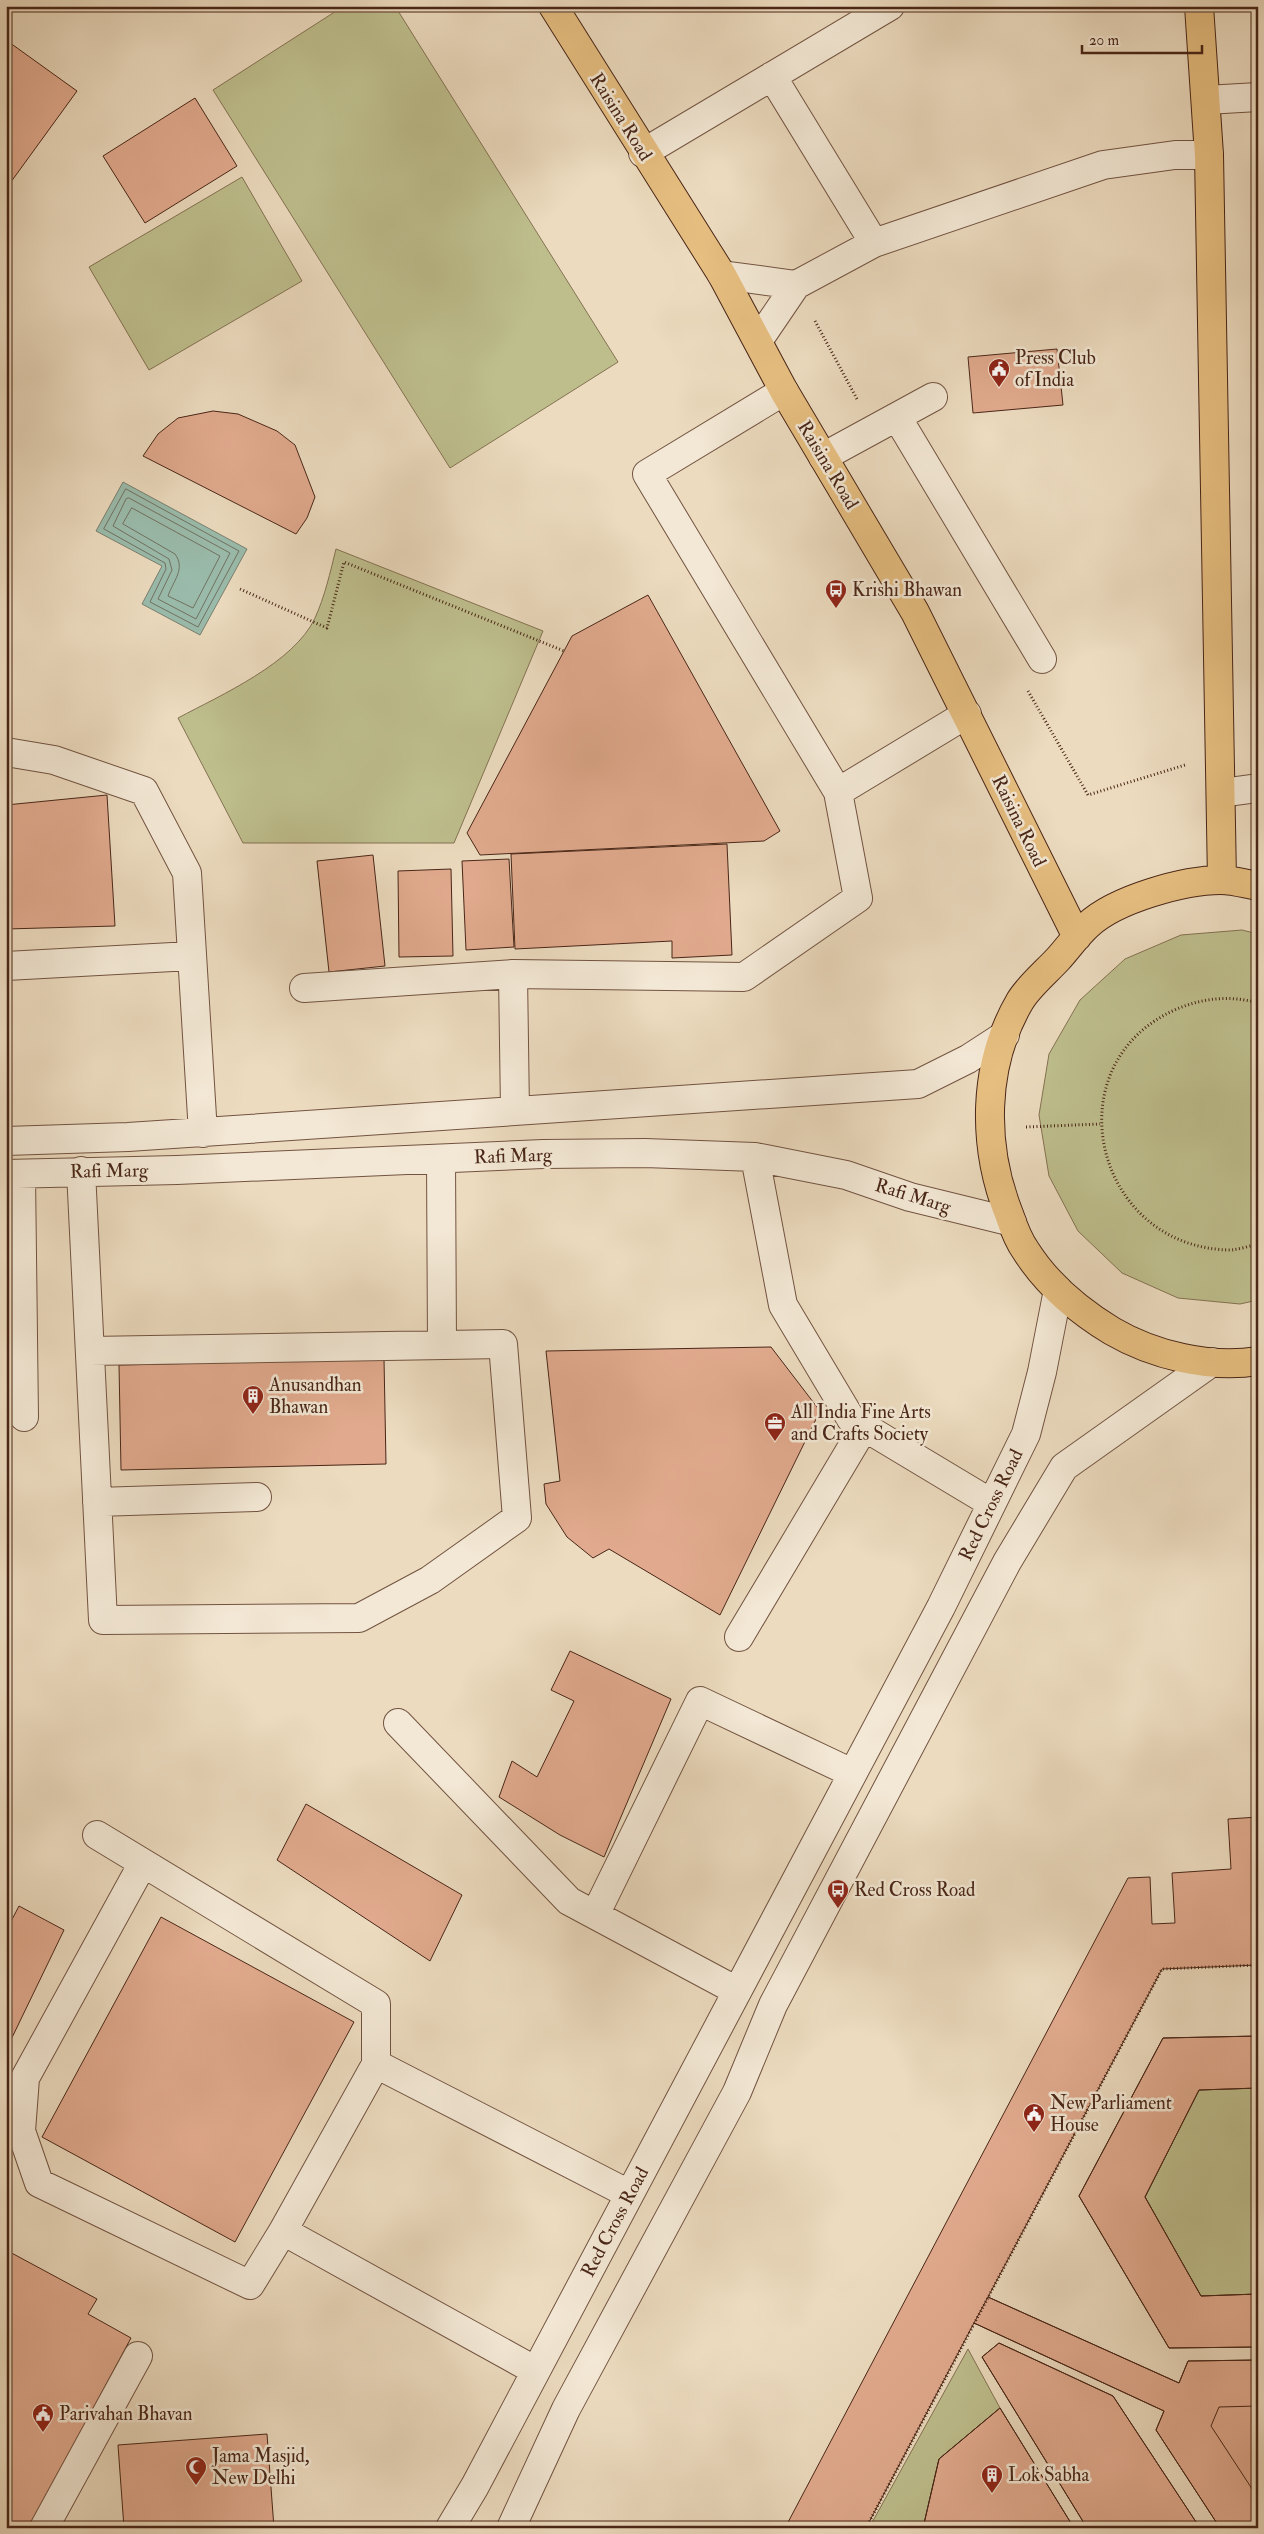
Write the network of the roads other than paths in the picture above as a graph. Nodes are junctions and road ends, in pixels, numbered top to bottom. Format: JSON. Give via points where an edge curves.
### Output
{"nodes":[{"id":1,"x":553,"y":6,"type":"edge"},
{"id":2,"x":890,"y":6,"type":"edge"},
{"id":3,"x":1199,"y":6,"type":"edge"},
{"id":4,"x":772,"y":76,"type":"junction"},
{"id":5,"x":1258,"y":97,"type":"edge"},
{"id":6,"x":1206,"y":100,"type":"junction"},
{"id":7,"x":643,"y":153,"type":"junction"},
{"id":8,"x":1210,"y":155,"type":"junction"},
{"id":9,"x":874,"y":243,"type":"junction"},
{"id":10,"x":722,"y":275,"type":"junction"},
{"id":11,"x":796,"y":285,"type":"junction"},
{"id":12,"x":758,"y":342,"type":"junction"},
{"id":13,"x":784,"y":391,"type":"junction"},
{"id":14,"x":933,"y":397,"type":"dead end"},
{"id":15,"x":897,"y":417,"type":"junction"},
{"id":16,"x":824,"y":457,"type":"junction"},
{"id":17,"x":1042,"y":659,"type":"dead end"},
{"id":18,"x":967,"y":714,"type":"junction"},
{"id":19,"x":6,"y":752,"type":"edge"},
{"id":20,"x":1258,"y":788,"type":"edge"},
{"id":21,"x":838,"y":792,"type":"junction"},
{"id":22,"x":1221,"y":793,"type":"junction"},
{"id":23,"x":1222,"y":880,"type":"junction"},
{"id":24,"x":1258,"y":886,"type":"edge"},
{"id":25,"x":1077,"y":937,"type":"junction"},
{"id":26,"x":191,"y":956,"type":"junction"},
{"id":27,"x":6,"y":966,"type":"edge"},
{"id":28,"x":513,"y":974,"type":"junction"},
{"id":29,"x":304,"y":988,"type":"dead end"},
{"id":30,"x":1005,"y":1035,"type":"junction"},
{"id":31,"x":515,"y":1111,"type":"junction"},
{"id":32,"x":203,"y":1133,"type":"junction"},
{"id":33,"x":6,"y":1141,"type":"edge"},
{"id":34,"x":755,"y":1156,"type":"junction"},
{"id":35,"x":441,"y":1159,"type":"junction"},
{"id":36,"x":81,"y":1170,"type":"junction"},
{"id":37,"x":14,"y":1174,"type":"edge"},
{"id":38,"x":1012,"y":1222,"type":"junction"},
{"id":39,"x":1058,"y":1290,"type":"junction"},
{"id":40,"x":442,"y":1345,"type":"junction"},
{"id":41,"x":90,"y":1351,"type":"junction"},
{"id":42,"x":1258,"y":1361,"type":"edge"},
{"id":43,"x":1212,"y":1362,"type":"junction"},
{"id":44,"x":24,"y":1417,"type":"dead end"},
{"id":45,"x":864,"y":1427,"type":"junction"},
{"id":46,"x":257,"y":1497,"type":"dead end"},
{"id":47,"x":97,"y":1502,"type":"junction"},
{"id":48,"x":992,"y":1503,"type":"junction"},
{"id":49,"x":739,"y":1637,"type":"dead end"},
{"id":50,"x":398,"y":1723,"type":"dead end"},
{"id":51,"x":852,"y":1774,"type":"junction"},
{"id":52,"x":97,"y":1835,"type":"dead end"},
{"id":53,"x":143,"y":1863,"type":"junction"},
{"id":54,"x":595,"y":1915,"type":"junction"},
{"id":55,"x":737,"y":1991,"type":"junction"},
{"id":56,"x":376,"y":2064,"type":"junction"},
{"id":57,"x":629,"y":2194,"type":"junction"},
{"id":58,"x":283,"y":2231,"type":"junction"},
{"id":59,"x":138,"y":2356,"type":"dead end"},
{"id":60,"x":536,"y":2371,"type":"junction"},
{"id":61,"x":44,"y":2528,"type":"edge"},
{"id":62,"x":450,"y":2528,"type":"edge"},
{"id":63,"x":510,"y":2528,"type":"edge"}],
"edges":[{"from":1,"to":7,"type":"main road","name":"Raisina Road"},
{"from":2,"to":4,"type":"street"},
{"from":3,"to":6,"type":"main road"},
{"from":4,"to":7,"type":"street"},
{"from":4,"to":9,"type":"street"},
{"from":5,"to":6,"type":"street"},
{"from":6,"to":8,"type":"main road"},
{"from":7,"to":10,"type":"main road","name":"Raisina Road"},
{"from":8,"to":9,"type":"street","via":[[1175,155],[1103,164]]},
{"from":8,"to":22,"type":"main road"},
{"from":9,"to":11,"type":"street"},
{"from":10,"to":11,"type":"street"},
{"from":10,"to":12,"type":"main road","name":"Raisina Road"},
{"from":11,"to":12,"type":"street"},
{"from":12,"to":13,"type":"main road","name":"Raisina Road"},
{"from":13,"to":16,"type":"main road","name":"Raisina Road"},
{"from":13,"to":21,"type":"street","via":[[647,474]]},
{"from":14,"to":15,"type":"street"},
{"from":15,"to":16,"type":"street"},
{"from":15,"to":17,"type":"street"},
{"from":16,"to":18,"type":"main road","name":"Raisina Road","via":[[915,612]]},
{"from":18,"to":21,"type":"street"},
{"from":18,"to":25,"type":"main road","name":"Raisina Road"},
{"from":19,"to":26,"type":"street","via":[[54,760],[144,791],[187,873]]},
{"from":20,"to":22,"type":"street"},
{"from":21,"to":28,"type":"street","via":[[858,898],[744,977]]},
{"from":22,"to":23,"type":"main road"},
{"from":23,"to":24,"type":"main road"},
{"from":23,"to":25,"type":"main road","via":[[1156,890],[1121,904],[1088,924]]},
{"from":25,"to":30,"type":"main road","via":[[1020,1000]]},
{"from":26,"to":27,"type":"street"},
{"from":26,"to":32,"type":"street"},
{"from":28,"to":29,"type":"street"},
{"from":28,"to":31,"type":"street"},
{"from":30,"to":31,"type":"street","name":"Rafi Marg","via":[[968,1059],[918,1084]]},
{"from":30,"to":38,"type":"main road","via":[[994,1072],[989,1110],[998,1186]]},
{"from":31,"to":32,"type":"street","name":"Rafi Marg"},
{"from":32,"to":33,"type":"street","name":"Rafi Marg"},
{"from":34,"to":35,"type":"street","name":"Rafi Marg","via":[[645,1152]]},
{"from":34,"to":38,"type":"street","name":"Rafi Marg","via":[[846,1175],[910,1197]]},
{"from":34,"to":45,"type":"street","via":[[783,1305],[851,1419]]},
{"from":35,"to":36,"type":"street","name":"Rafi Marg","via":[[177,1170]]},
{"from":35,"to":40,"type":"street"},
{"from":36,"to":37,"type":"street","name":"Rafi Marg"},
{"from":36,"to":41,"type":"street"},
{"from":37,"to":44,"type":"street"},
{"from":38,"to":39,"type":"main road","via":[[1025,1251]]},
{"from":39,"to":43,"type":"main road","via":[[1091,1318],[1128,1340],[1169,1355]]},
{"from":39,"to":48,"type":"street","name":"Red Cross Road","via":[[1026,1434]]},
{"from":40,"to":41,"type":"street"},
{"from":40,"to":47,"type":"street","via":[[503,1344],[517,1518],[430,1580],[359,1618],[103,1620]]},
{"from":41,"to":47,"type":"street"},
{"from":42,"to":43,"type":"main road"},
{"from":43,"to":63,"type":"street","name":"Red Cross Road","via":[[1064,1467],[1007,1562],[773,2005],[736,2092],[566,2409]]},
{"from":45,"to":48,"type":"street"},
{"from":45,"to":49,"type":"street"},
{"from":46,"to":47,"type":"street"},
{"from":48,"to":51,"type":"street","name":"Red Cross Road"},
{"from":50,"to":54,"type":"street","via":[[569,1901]]},
{"from":51,"to":54,"type":"street","via":[[700,1701]]},
{"from":51,"to":55,"type":"street","name":"Red Cross Road"},
{"from":52,"to":53,"type":"street"},
{"from":53,"to":56,"type":"street","via":[[376,2004]]},
{"from":53,"to":58,"type":"street","via":[[25,2078],[21,2131],[39,2183],[250,2285]]},
{"from":54,"to":55,"type":"street"},
{"from":55,"to":57,"type":"street","name":"Red Cross Road"},
{"from":56,"to":57,"type":"street"},
{"from":56,"to":58,"type":"street"},
{"from":57,"to":60,"type":"street","name":"Red Cross Road"},
{"from":58,"to":60,"type":"street"},
{"from":59,"to":61,"type":"street"},
{"from":60,"to":62,"type":"street","name":"Red Cross Road"}]}
